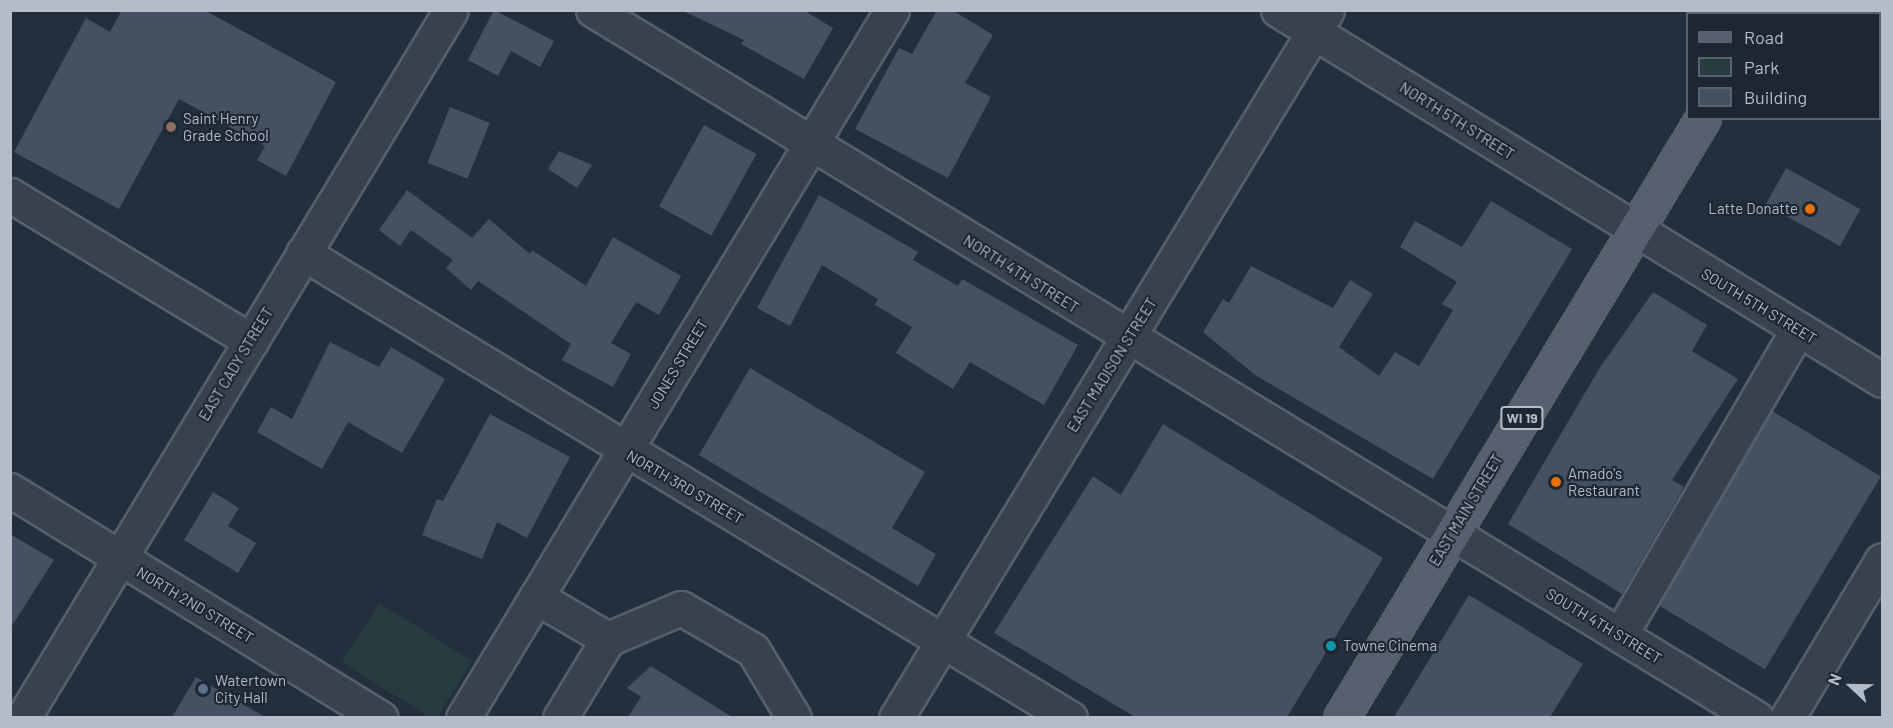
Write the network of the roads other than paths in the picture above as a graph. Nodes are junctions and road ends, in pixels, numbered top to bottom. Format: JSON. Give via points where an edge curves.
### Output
{"nodes":[{"id":1,"x":451,"y":10,"type":"edge"},
{"id":2,"x":593,"y":10,"type":"edge"},
{"id":3,"x":892,"y":10,"type":"edge"},
{"id":4,"x":1278,"y":10,"type":"edge"},
{"id":5,"x":1321,"y":21,"type":"edge"},
{"id":6,"x":1702,"y":120,"type":"edge"},
{"id":7,"x":811,"y":145,"type":"junction"},
{"id":8,"x":10,"y":195,"type":"edge"},
{"id":9,"x":1635,"y":231,"type":"junction"},
{"id":10,"x":303,"y":253,"type":"junction"},
{"id":11,"x":1798,"y":329,"type":"junction"},
{"id":12,"x":1128,"y":340,"type":"junction"},
{"id":13,"x":251,"y":341,"type":"junction"},
{"id":14,"x":1882,"y":380,"type":"edge"},
{"id":15,"x":624,"y":452,"type":"junction"},
{"id":16,"x":10,"y":490,"type":"edge"},
{"id":17,"x":1452,"y":534,"type":"junction"},
{"id":18,"x":117,"y":558,"type":"junction"},
{"id":19,"x":1882,"y":560,"type":"edge"},
{"id":20,"x":536,"y":597,"type":"junction"},
{"id":21,"x":1620,"y":635,"type":"junction"},
{"id":22,"x":608,"y":639,"type":"junction"},
{"id":23,"x":943,"y":639,"type":"junction"},
{"id":24,"x":23,"y":717,"type":"edge"},
{"id":25,"x":381,"y":717,"type":"edge"},
{"id":26,"x":463,"y":717,"type":"edge"},
{"id":27,"x":561,"y":717,"type":"edge"},
{"id":28,"x":794,"y":717,"type":"edge"},
{"id":29,"x":896,"y":717,"type":"edge"},
{"id":30,"x":1070,"y":717,"type":"edge"},
{"id":31,"x":1341,"y":717,"type":"edge"},
{"id":32,"x":1756,"y":717,"type":"edge"},
{"id":33,"x":1787,"y":717,"type":"edge"}],
"edges":[{"from":1,"to":10,"type":"street","name":"EAST CADY STREET"},
{"from":2,"to":7,"type":"street","name":"NORTH 4TH STREET"},
{"from":3,"to":7,"type":"street","name":"JONES STREET"},
{"from":4,"to":5,"type":"street","name":"NORTH 5TH STREET"},
{"from":5,"to":9,"type":"street","name":"NORTH 5TH STREET"},
{"from":5,"to":12,"type":"street","name":"EAST MADISON STREET"},
{"from":6,"to":9,"type":"main road","name":"EAST MAIN STREET","number":"WI 19"},
{"from":7,"to":12,"type":"street","name":"NORTH 4TH STREET"},
{"from":7,"to":15,"type":"street","name":"JONES STREET"},
{"from":8,"to":13,"type":"street"},
{"from":9,"to":11,"type":"street","name":"SOUTH 5TH STREET"},
{"from":9,"to":17,"type":"main road","name":"EAST MAIN STREET","number":"WI 19"},
{"from":10,"to":13,"type":"street","name":"EAST CADY STREET"},
{"from":10,"to":15,"type":"street","name":"NORTH 3RD STREET"},
{"from":11,"to":14,"type":"street","name":"SOUTH 5TH STREET"},
{"from":11,"to":21,"type":"street"},
{"from":12,"to":17,"type":"street","name":"NORTH 4TH STREET"},
{"from":12,"to":23,"type":"street","name":"EAST MADISON STREET"},
{"from":13,"to":18,"type":"street","name":"EAST CADY STREET"},
{"from":15,"to":20,"type":"street","name":"JONES STREET"},
{"from":15,"to":23,"type":"street","name":"NORTH 3RD STREET"},
{"from":16,"to":18,"type":"street","name":"NORTH 2ND STREET"},
{"from":17,"to":21,"type":"street","name":"SOUTH 4TH STREET"},
{"from":17,"to":31,"type":"main road","name":"EAST MAIN STREET","number":"WI 19"},
{"from":18,"to":24,"type":"street","name":"EAST CADY STREET"},
{"from":18,"to":25,"type":"street","name":"NORTH 2ND STREET"},
{"from":19,"to":33,"type":"street"},
{"from":20,"to":22,"type":"street"},
{"from":20,"to":26,"type":"street","name":"JONES STREET"},
{"from":21,"to":32,"type":"street","name":"SOUTH 4TH STREET"},
{"from":22,"to":27,"type":"street"},
{"from":22,"to":28,"type":"street","via":[[681,608],[753,650]]},
{"from":23,"to":29,"type":"street","name":"EAST MADISON STREET"},
{"from":23,"to":30,"type":"street","name":"NORTH 3RD STREET"}]}
